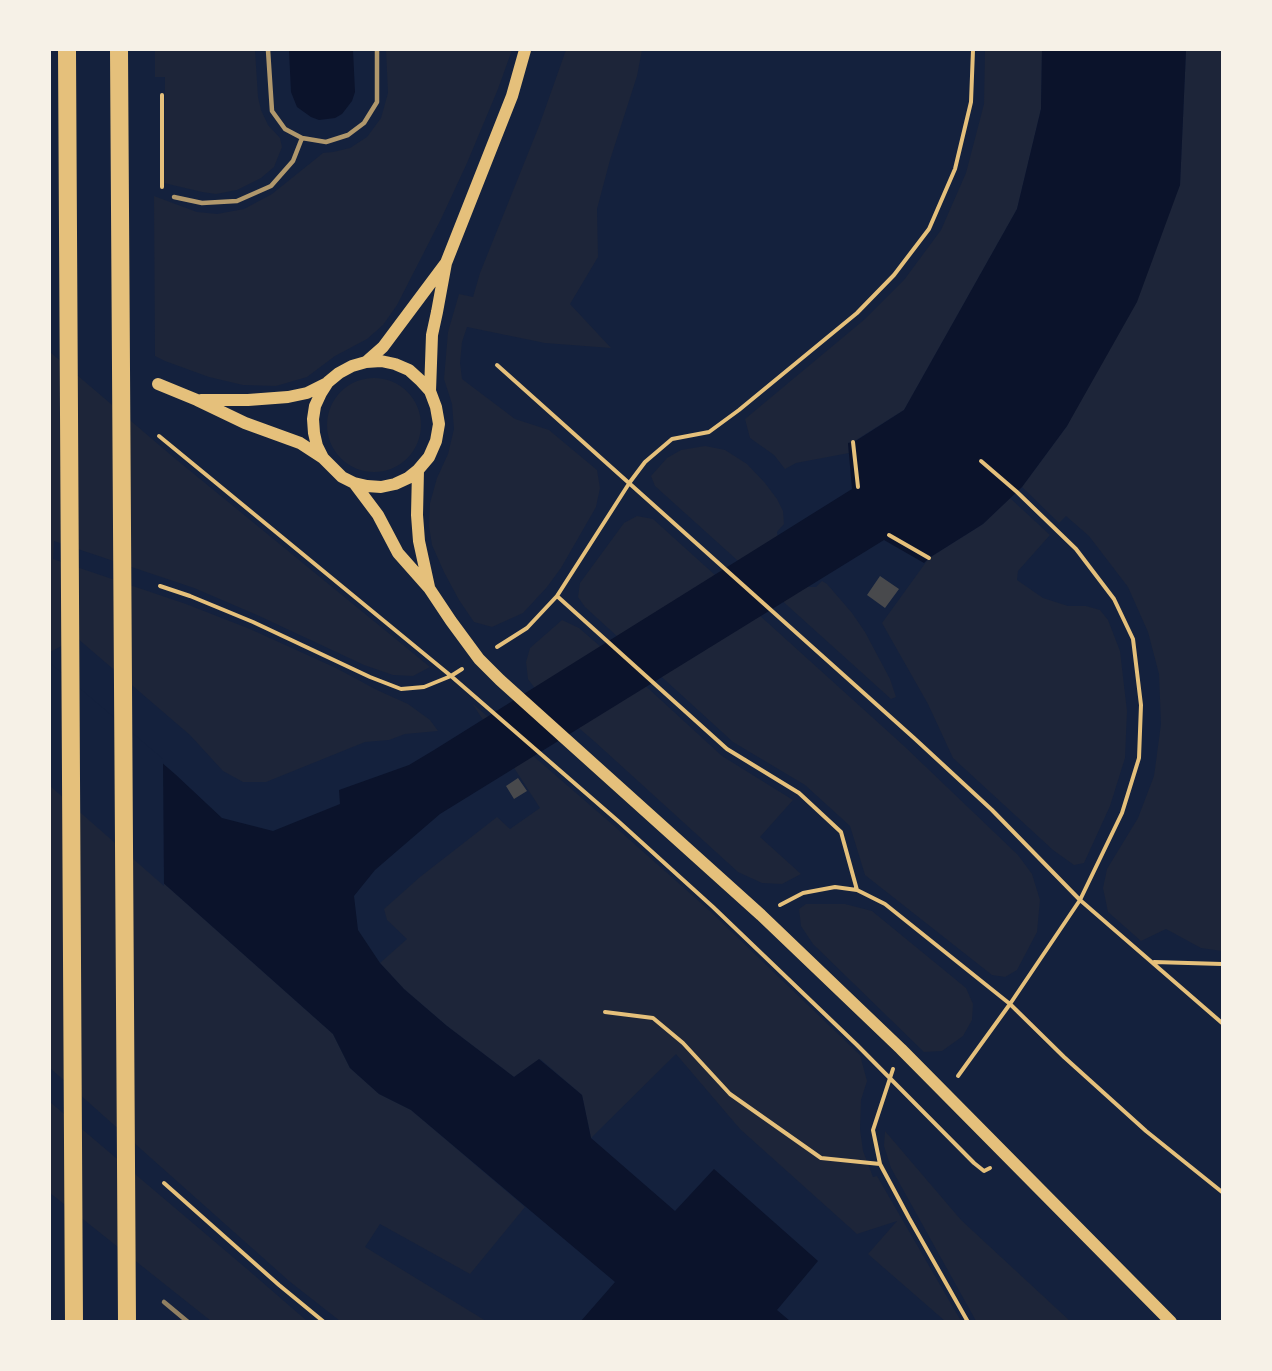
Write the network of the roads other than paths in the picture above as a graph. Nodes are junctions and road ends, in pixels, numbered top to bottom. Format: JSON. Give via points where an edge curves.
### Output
{"nodes":[{"id":1,"x":67,"y":50,"type":"edge"},
{"id":2,"x":119,"y":50,"type":"edge"},
{"id":3,"x":268,"y":50,"type":"edge"},
{"id":4,"x":377,"y":50,"type":"edge"},
{"id":5,"x":525,"y":50,"type":"edge"},
{"id":6,"x":302,"y":138,"type":"junction"},
{"id":7,"x":174,"y":197,"type":"dead end"},
{"id":8,"x":446,"y":263,"type":"junction"},
{"id":9,"x":366,"y":362,"type":"junction"},
{"id":10,"x":328,"y":382,"type":"junction"},
{"id":11,"x":158,"y":384,"type":"dead end"},
{"id":12,"x":430,"y":391,"type":"junction"},
{"id":13,"x":197,"y":400,"type":"junction"},
{"id":14,"x":323,"y":458,"type":"junction"},
{"id":15,"x":418,"y":470,"type":"junction"},
{"id":16,"x":354,"y":483,"type":"junction"},
{"id":17,"x":429,"y":588,"type":"junction"},
{"id":18,"x":74,"y":1322,"type":"edge"},
{"id":19,"x":127,"y":1322,"type":"edge"},
{"id":20,"x":1171,"y":1322,"type":"edge"}],
"edges":[{"from":1,"to":18,"type":"highway"},
{"from":2,"to":19,"type":"highway"},
{"from":3,"to":6,"type":"lane","via":[[272,111],[285,129]]},
{"from":4,"to":6,"type":"lane","via":[[377,102],[364,123],[348,135],[326,142]]},
{"from":5,"to":8,"type":"main road","via":[[512,96]]},
{"from":6,"to":7,"type":"lane","via":[[293,161],[271,186],[237,201],[202,203]]},
{"from":8,"to":9,"type":"main road","via":[[383,347]]},
{"from":8,"to":12,"type":"main road","via":[[432,335]]},
{"from":9,"to":10,"type":"main road"},
{"from":9,"to":12,"type":"main road","via":[[381,361],[409,370]]},
{"from":10,"to":13,"type":"main road","via":[[288,398]]},
{"from":10,"to":14,"type":"main road","via":[[315,406],[313,419]]},
{"from":11,"to":13,"type":"main road"},
{"from":12,"to":15,"type":"main road","via":[[439,424],[429,457]]},
{"from":13,"to":14,"type":"main road","via":[[245,423],[300,442]]},
{"from":14,"to":16,"type":"main road"},
{"from":15,"to":16,"type":"main road","via":[[395,484]]},
{"from":15,"to":17,"type":"main road","via":[[419,541]]},
{"from":16,"to":17,"type":"main road","via":[[378,515],[398,553]]},
{"from":17,"to":20,"type":"main road","via":[[479,658],[500,680],[761,915],[901,1049]]}]}
